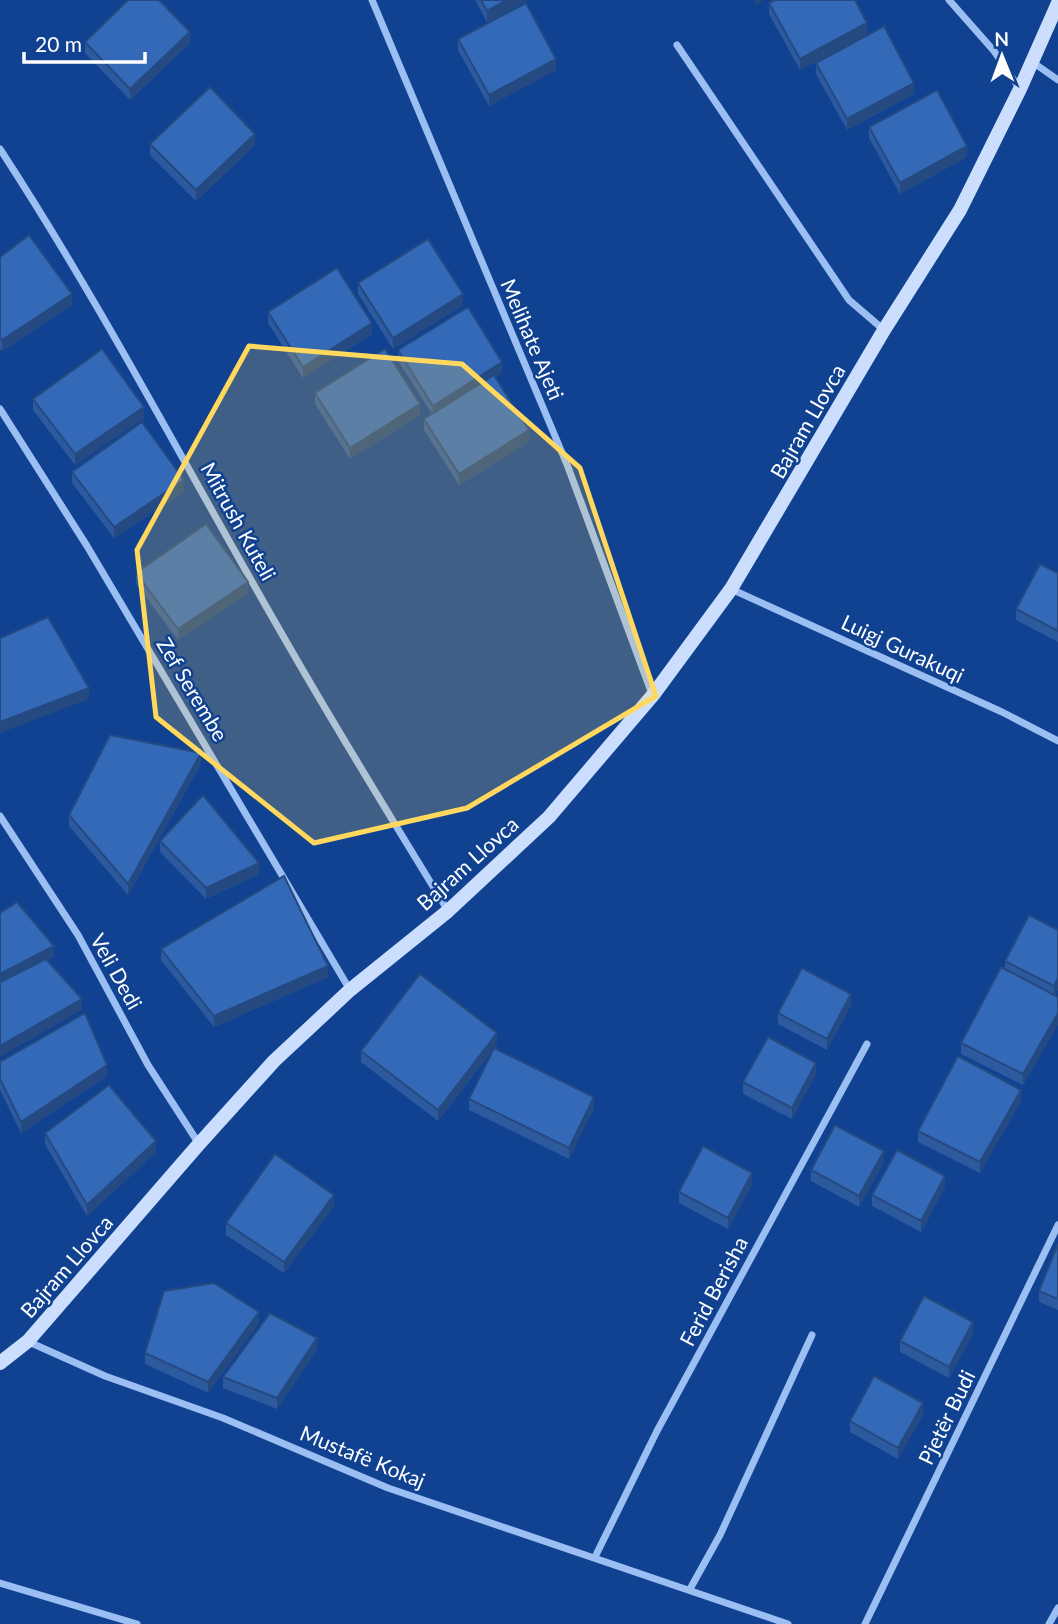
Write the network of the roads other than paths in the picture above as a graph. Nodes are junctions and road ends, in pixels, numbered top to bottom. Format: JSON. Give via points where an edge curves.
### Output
{"nodes":[{"id":1,"x":372,"y":0,"type":"edge"},
{"id":2,"x":949,"y":0,"type":"edge"},
{"id":3,"x":1058,"y":3,"type":"edge"},
{"id":4,"x":677,"y":45,"type":"dead end"},
{"id":5,"x":1031,"y":60,"type":"junction"},
{"id":6,"x":1058,"y":80,"type":"edge"},
{"id":7,"x":1020,"y":89,"type":"junction"},
{"id":8,"x":0,"y":149,"type":"edge"},
{"id":9,"x":884,"y":330,"type":"junction"},
{"id":10,"x":0,"y":409,"type":"edge"},
{"id":11,"x":731,"y":589,"type":"junction"},
{"id":12,"x":653,"y":695,"type":"junction"},
{"id":13,"x":1058,"y":741,"type":"edge"},
{"id":14,"x":0,"y":817,"type":"edge"},
{"id":15,"x":448,"y":911,"type":"junction"},
{"id":16,"x":350,"y":990,"type":"junction"},
{"id":17,"x":867,"y":1044,"type":"dead end"},
{"id":18,"x":199,"y":1144,"type":"junction"},
{"id":19,"x":1058,"y":1226,"type":"edge"},
{"id":20,"x":812,"y":1335,"type":"dead end"},
{"id":21,"x":28,"y":1341,"type":"junction"},
{"id":22,"x":0,"y":1363,"type":"edge"},
{"id":23,"x":594,"y":1557,"type":"junction"},
{"id":24,"x":0,"y":1583,"type":"edge"},
{"id":25,"x":690,"y":1589,"type":"junction"},
{"id":26,"x":1058,"y":1608,"type":"edge"},
{"id":27,"x":113,"y":1620,"type":"edge"},
{"id":28,"x":137,"y":1624,"type":"edge"},
{"id":29,"x":788,"y":1624,"type":"edge"},
{"id":30,"x":865,"y":1624,"type":"edge"},
{"id":31,"x":1049,"y":1624,"type":"edge"}],
"edges":[{"from":1,"to":12,"type":"street","name":"Melihate Ajeti","via":[[568,467]]},
{"from":2,"to":7,"type":"street"},
{"from":3,"to":5,"type":"street","name":"Bajram Llovca"},
{"from":4,"to":9,"type":"street","via":[[849,300]]},
{"from":5,"to":6,"type":"street"},
{"from":5,"to":7,"type":"street","name":"Bajram Llovca"},
{"from":7,"to":9,"type":"street","name":"Bajram Llovca","via":[[960,210]]},
{"from":8,"to":15,"type":"street","name":"Mitrush Kuteli","via":[[44,215],[289,648]]},
{"from":9,"to":11,"type":"street","name":"Bajram Llovca"},
{"from":10,"to":16,"type":"street","name":"Zef Serembe","via":[[87,546]]},
{"from":11,"to":12,"type":"street","name":"Bajram Llovca"},
{"from":11,"to":13,"type":"street","name":"Luigj Gurakuqi"},
{"from":12,"to":15,"type":"street","name":"Bajram Llovca","via":[[549,817]]},
{"from":14,"to":18,"type":"street","name":"Veli Dedi","via":[[78,935],[148,1065]]},
{"from":15,"to":16,"type":"street","name":"Bajram Llovca"},
{"from":16,"to":18,"type":"street","name":"Bajram Llovca","via":[[274,1061]]},
{"from":17,"to":23,"type":"street","name":"Ferid Berisha","via":[[657,1431]]},
{"from":18,"to":21,"type":"street","name":"Bajram Llovca"},
{"from":19,"to":30,"type":"street","name":"Pjetër Budi"},
{"from":20,"to":25,"type":"street","via":[[720,1535]]},
{"from":21,"to":22,"type":"street","name":"Bajram Llovca"},
{"from":21,"to":23,"type":"street","name":"Mustafë Kokaj","via":[[388,1488]]},
{"from":23,"to":25,"type":"street","name":"Mustafë Kokaj"},
{"from":24,"to":27,"type":"street"},
{"from":25,"to":29,"type":"street","name":"Mustafë Kokaj"},
{"from":26,"to":31,"type":"street"},
{"from":27,"to":28,"type":"street"}]}
